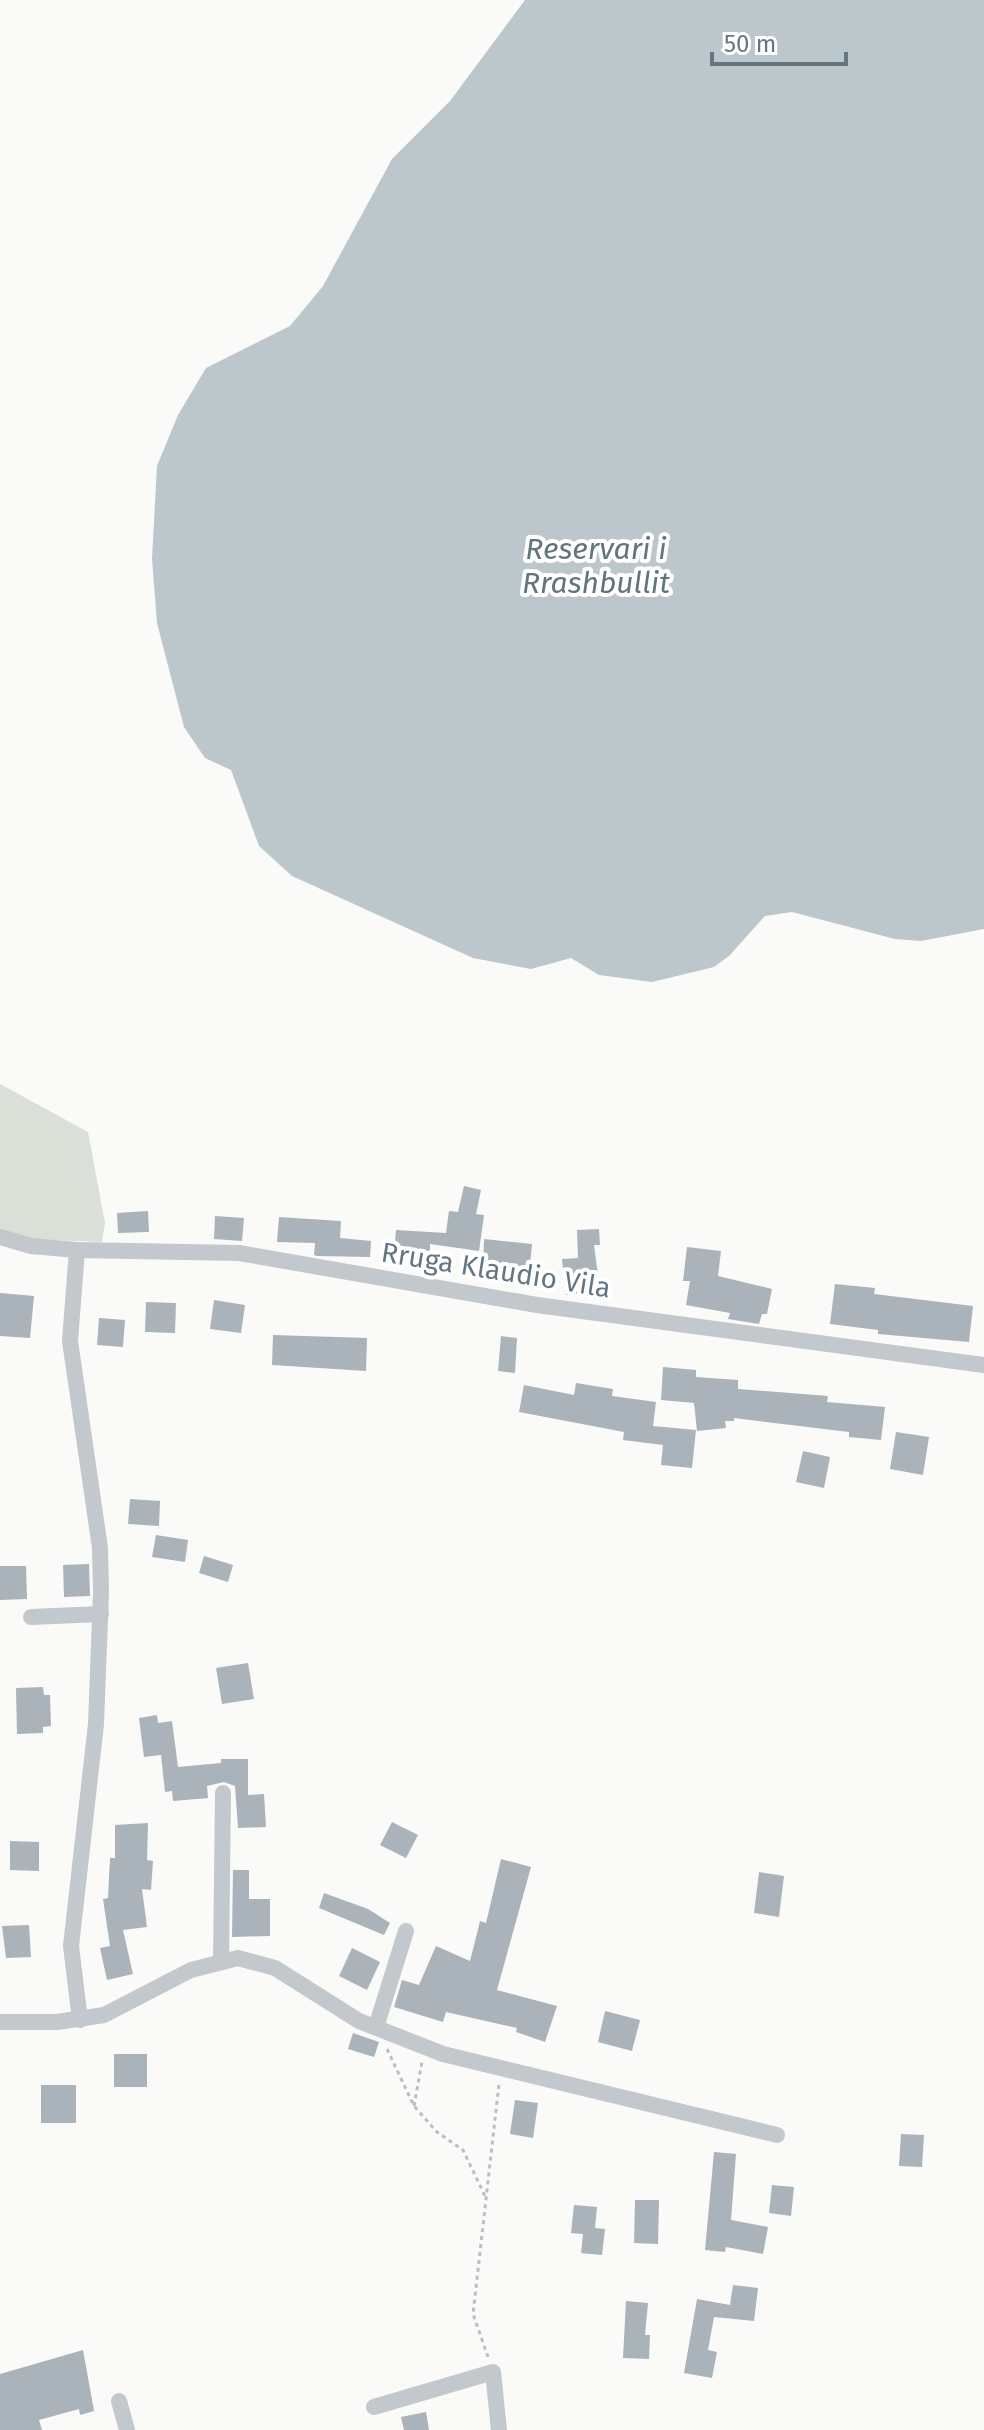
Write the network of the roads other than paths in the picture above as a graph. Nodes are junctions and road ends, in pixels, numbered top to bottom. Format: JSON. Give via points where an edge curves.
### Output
{"nodes":[{"id":1,"x":0,"y":1237,"type":"edge"},
{"id":2,"x":77,"y":1250,"type":"junction"},
{"id":3,"x":984,"y":1365,"type":"edge"},
{"id":4,"x":101,"y":1614,"type":"junction"},
{"id":5,"x":31,"y":1617,"type":"dead end"},
{"id":6,"x":223,"y":1793,"type":"dead end"},
{"id":7,"x":406,"y":1931,"type":"dead end"},
{"id":8,"x":221,"y":1962,"type":"junction"},
{"id":9,"x":80,"y":2020,"type":"junction"},
{"id":10,"x":0,"y":2022,"type":"edge"},
{"id":11,"x":379,"y":2029,"type":"junction"},
{"id":12,"x":777,"y":2135,"type":"dead end"},
{"id":13,"x":119,"y":2401,"type":"dead end"},
{"id":14,"x":374,"y":2407,"type":"dead end"},
{"id":15,"x":127,"y":2430,"type":"edge"},
{"id":16,"x":499,"y":2430,"type":"edge"}],
"edges":[{"from":1,"to":2,"type":"street","name":"Rruga Klaudio Vila"},
{"from":2,"to":3,"type":"street","name":"Rruga Klaudio Vila","via":[[239,1253],[537,1305]]},
{"from":2,"to":4,"type":"street","via":[[70,1341],[100,1548]]},
{"from":4,"to":5,"type":"street"},
{"from":4,"to":9,"type":"street","via":[[96,1724],[71,1946]]},
{"from":6,"to":8,"type":"street"},
{"from":7,"to":11,"type":"street"},
{"from":8,"to":9,"type":"street","via":[[191,1970],[123,2006]]},
{"from":8,"to":11,"type":"street","via":[[238,1958],[275,1968]]},
{"from":9,"to":10,"type":"street"},
{"from":11,"to":12,"type":"street","via":[[501,2070]]},
{"from":13,"to":15,"type":"street"},
{"from":14,"to":16,"type":"street","via":[[493,2372]]}]}
